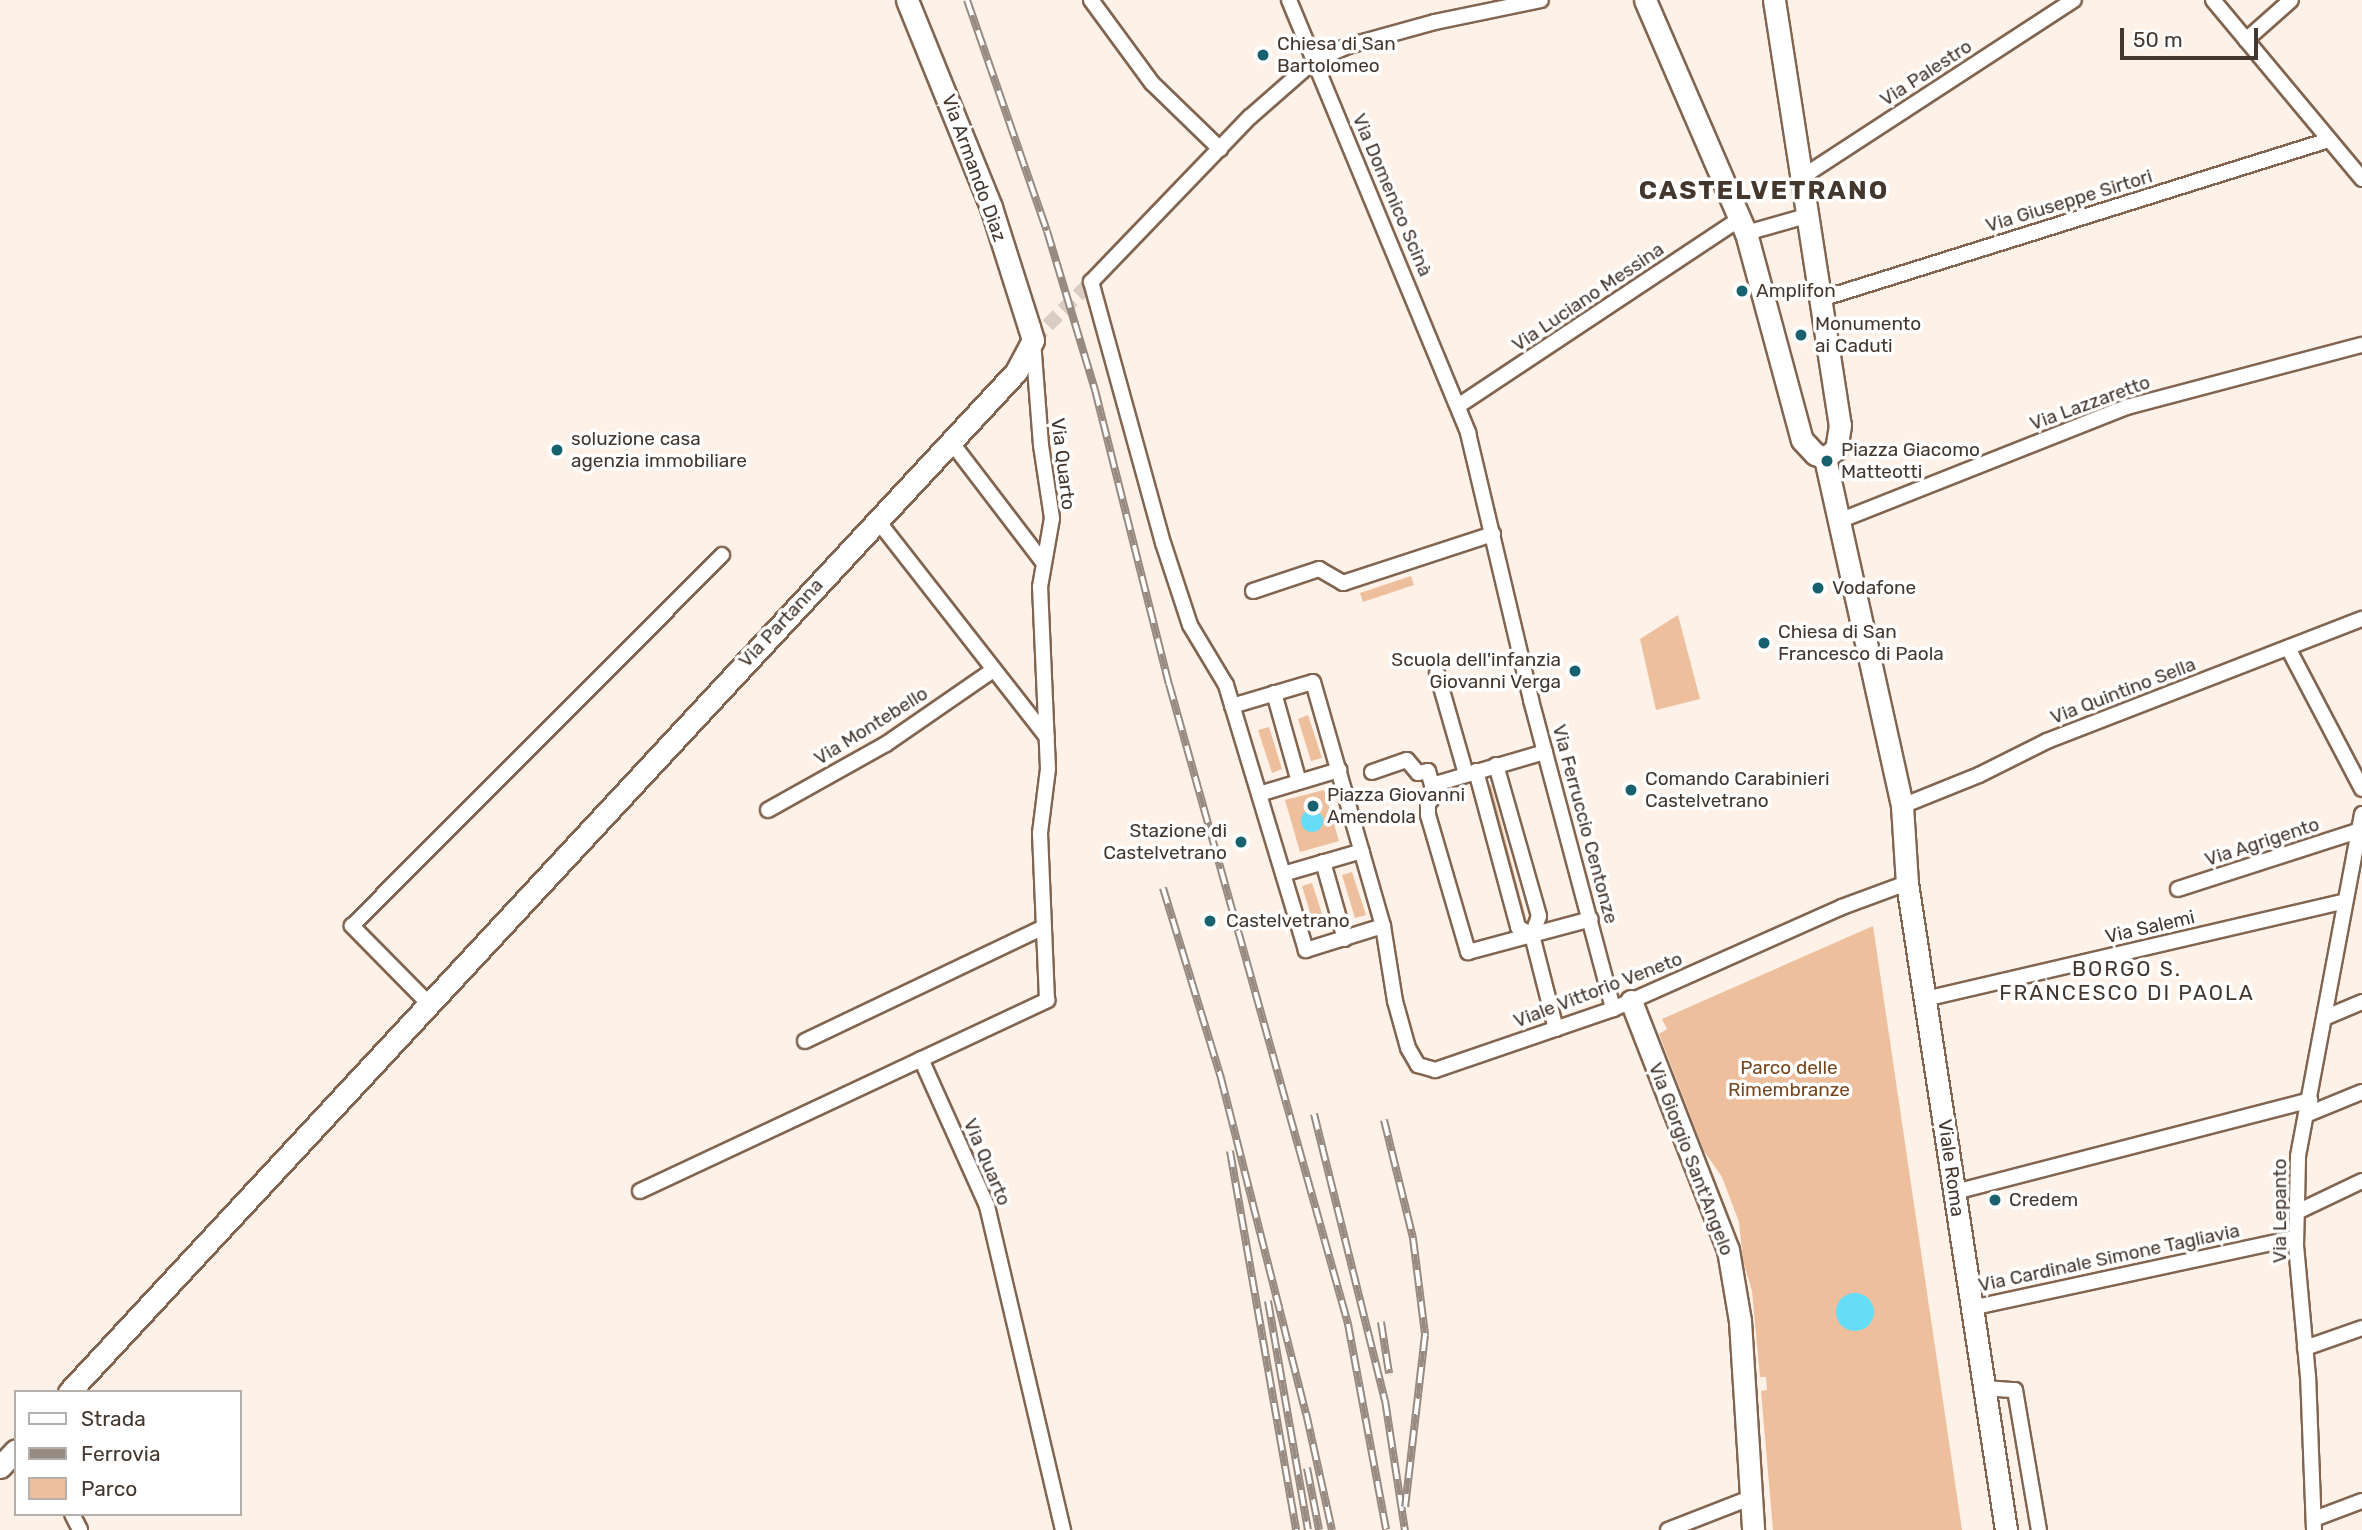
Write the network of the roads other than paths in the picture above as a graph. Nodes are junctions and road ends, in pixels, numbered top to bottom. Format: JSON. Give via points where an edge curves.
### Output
{"nodes":[{"id":1,"x":907,"y":0,"type":"edge"},
{"id":2,"x":1091,"y":0,"type":"edge"},
{"id":3,"x":1289,"y":0,"type":"edge"},
{"id":4,"x":1541,"y":0,"type":"edge"},
{"id":5,"x":1645,"y":0,"type":"edge"},
{"id":6,"x":1773,"y":0,"type":"edge"},
{"id":7,"x":2074,"y":0,"type":"edge"},
{"id":8,"x":2213,"y":0,"type":"edge"},
{"id":9,"x":2291,"y":0,"type":"edge"},
{"id":10,"x":2246,"y":40,"type":"junction"},
{"id":11,"x":1315,"y":60,"type":"junction"},
{"id":12,"x":2329,"y":140,"type":"junction"},
{"id":13,"x":1220,"y":149,"type":"junction"},
{"id":14,"x":1799,"y":179,"type":"junction"},
{"id":15,"x":2362,"y":179,"type":"edge"},
{"id":16,"x":1806,"y":216,"type":"junction"},
{"id":17,"x":1743,"y":226,"type":"junction"},
{"id":18,"x":1821,"y":299,"type":"junction"},
{"id":19,"x":1033,"y":340,"type":"junction"},
{"id":20,"x":2362,"y":345,"type":"edge"},
{"id":21,"x":1458,"y":406,"type":"junction"},
{"id":22,"x":952,"y":443,"type":"junction"},
{"id":23,"x":1825,"y":458,"type":"junction"},
{"id":24,"x":878,"y":521,"type":"junction"},
{"id":25,"x":1839,"y":521,"type":"junction"},
{"id":26,"x":1493,"y":534,"type":"junction"},
{"id":27,"x":722,"y":555,"type":"dead end"},
{"id":28,"x":1043,"y":562,"type":"junction"},
{"id":29,"x":1253,"y":591,"type":"dead end"},
{"id":30,"x":2362,"y":619,"type":"edge"},
{"id":31,"x":2288,"y":649,"type":"junction"},
{"id":32,"x":992,"y":671,"type":"junction"},
{"id":33,"x":1437,"y":673,"type":"dead end"},
{"id":34,"x":1274,"y":694,"type":"junction"},
{"id":35,"x":1232,"y":706,"type":"junction"},
{"id":36,"x":1047,"y":737,"type":"junction"},
{"id":37,"x":1545,"y":752,"type":"junction"},
{"id":38,"x":1496,"y":765,"type":"junction"},
{"id":39,"x":1339,"y":770,"type":"junction"},
{"id":40,"x":1372,"y":772,"type":"dead end"},
{"id":41,"x":1471,"y":773,"type":"junction"},
{"id":42,"x":1299,"y":782,"type":"junction"},
{"id":43,"x":1432,"y":785,"type":"junction"},
{"id":44,"x":2362,"y":789,"type":"edge"},
{"id":45,"x":1259,"y":794,"type":"junction"},
{"id":46,"x":1902,"y":806,"type":"junction"},
{"id":47,"x":768,"y":810,"type":"dead end"},
{"id":48,"x":2362,"y":814,"type":"edge"},
{"id":49,"x":2358,"y":831,"type":"junction"},
{"id":50,"x":1362,"y":851,"type":"junction"},
{"id":51,"x":1323,"y":862,"type":"junction"},
{"id":52,"x":1283,"y":874,"type":"junction"},
{"id":53,"x":1907,"y":883,"type":"junction"},
{"id":54,"x":2178,"y":889,"type":"dead end"},
{"id":55,"x":2343,"y":902,"type":"junction"},
{"id":56,"x":1591,"y":919,"type":"junction"},
{"id":57,"x":1383,"y":926,"type":"junction"},
{"id":58,"x":1042,"y":928,"type":"junction"},
{"id":59,"x":1532,"y":934,"type":"junction"},
{"id":60,"x":1345,"y":939,"type":"junction"},
{"id":61,"x":1925,"y":999,"type":"junction"},
{"id":62,"x":2362,"y":1002,"type":"edge"},
{"id":63,"x":429,"y":1004,"type":"junction"},
{"id":64,"x":1622,"y":1005,"type":"junction"},
{"id":65,"x":2324,"y":1018,"type":"junction"},
{"id":66,"x":1556,"y":1029,"type":"junction"},
{"id":67,"x":805,"y":1041,"type":"dead end"},
{"id":68,"x":921,"y":1059,"type":"junction"},
{"id":69,"x":2362,"y":1092,"type":"edge"},
{"id":70,"x":2309,"y":1107,"type":"junction"},
{"id":71,"x":2362,"y":1181,"type":"edge"},
{"id":72,"x":640,"y":1191,"type":"dead end"},
{"id":73,"x":1955,"y":1192,"type":"junction"},
{"id":74,"x":2297,"y":1212,"type":"junction"},
{"id":75,"x":2296,"y":1238,"type":"junction"},
{"id":76,"x":1971,"y":1308,"type":"junction"},
{"id":77,"x":2362,"y":1328,"type":"edge"},
{"id":78,"x":2305,"y":1349,"type":"junction"},
{"id":79,"x":1984,"y":1388,"type":"junction"},
{"id":80,"x":71,"y":1390,"type":"edge"},
{"id":81,"x":14,"y":1452,"type":"edge"},
{"id":82,"x":0,"y":1467,"type":"edge"},
{"id":83,"x":1750,"y":1498,"type":"junction"},
{"id":84,"x":2362,"y":1501,"type":"edge"},
{"id":85,"x":2314,"y":1524,"type":"edge"},
{"id":86,"x":1063,"y":1530,"type":"edge"},
{"id":87,"x":1668,"y":1530,"type":"edge"},
{"id":88,"x":1753,"y":1530,"type":"edge"},
{"id":89,"x":2006,"y":1530,"type":"edge"},
{"id":90,"x":2039,"y":1530,"type":"edge"}],
"edges":[{"from":1,"to":19,"type":"street","name":"Via Armando Diaz","via":[[991,207]]},
{"from":2,"to":13,"type":"street","via":[[1152,83]]},
{"from":3,"to":11,"type":"street","name":"Via Domenico Scinà"},
{"from":4,"to":11,"type":"street","via":[[1435,22]]},
{"from":5,"to":17,"type":"street"},
{"from":6,"to":14,"type":"street"},
{"from":7,"to":14,"type":"street","name":"Via Palestro"},
{"from":8,"to":10,"type":"street"},
{"from":9,"to":10,"type":"street"},
{"from":10,"to":12,"type":"street"},
{"from":11,"to":13,"type":"street"},
{"from":11,"to":21,"type":"street","name":"Via Domenico Scinà"},
{"from":12,"to":15,"type":"street"},
{"from":12,"to":18,"type":"street","name":"Via Giuseppe Sirtori"},
{"from":13,"to":35,"type":"street","via":[[1091,282],[1190,625],[1226,685]]},
{"from":14,"to":16,"type":"street"},
{"from":16,"to":17,"type":"street"},
{"from":16,"to":18,"type":"street"},
{"from":17,"to":21,"type":"street","name":"Via Luciano Messina"},
{"from":17,"to":23,"type":"street","via":[[1802,440]]},
{"from":18,"to":23,"type":"street","via":[[1840,425],[1836,449]]},
{"from":19,"to":22,"type":"street","name":"Via Partanna","via":[[1016,372]]},
{"from":19,"to":28,"type":"street","name":"Via Quarto","via":[[1052,517]]},
{"from":20,"to":25,"type":"street","name":"Via Lazzaretto","via":[[2127,407]]},
{"from":21,"to":26,"type":"street","name":"Via Ferruccio Centonze"},
{"from":22,"to":24,"type":"street","name":"Via Partanna"},
{"from":22,"to":28,"type":"street"},
{"from":23,"to":25,"type":"street"},
{"from":24,"to":32,"type":"street"},
{"from":24,"to":63,"type":"street","name":"Via Partanna"},
{"from":25,"to":46,"type":"street"},
{"from":26,"to":29,"type":"street","via":[[1343,583],[1320,569]]},
{"from":26,"to":37,"type":"street","name":"Via Ferruccio Centonze"},
{"from":27,"to":63,"type":"street","via":[[352,926]]},
{"from":28,"to":36,"type":"street","name":"Via Quarto","via":[[1040,587]]},
{"from":30,"to":31,"type":"street","name":"Via Quintino Sella"},
{"from":31,"to":44,"type":"street"},
{"from":31,"to":46,"type":"street","name":"Via Quintino Sella","via":[[2046,741]]},
{"from":32,"to":36,"type":"street"},
{"from":32,"to":47,"type":"street","name":"Via Montebello","via":[[886,744]]},
{"from":33,"to":41,"type":"street"},
{"from":34,"to":35,"type":"street"},
{"from":34,"to":39,"type":"street","via":[[1313,682]]},
{"from":34,"to":42,"type":"street"},
{"from":35,"to":45,"type":"street"},
{"from":36,"to":58,"type":"street","name":"Via Quarto","via":[[1040,833]]},
{"from":37,"to":38,"type":"street"},
{"from":37,"to":56,"type":"street","name":"Via Ferruccio Centonze"},
{"from":38,"to":41,"type":"street"},
{"from":38,"to":59,"type":"street","via":[[1539,916]]},
{"from":39,"to":42,"type":"street"},
{"from":39,"to":50,"type":"street"},
{"from":40,"to":43,"type":"street","via":[[1407,760],[1418,773],[1428,771]]},
{"from":41,"to":43,"type":"street"},
{"from":41,"to":59,"type":"street","via":[[1518,927]]},
{"from":42,"to":45,"type":"street"},
{"from":43,"to":59,"type":"street","via":[[1435,795],[1428,804],[1428,815],[1468,952]]},
{"from":45,"to":52,"type":"street"},
{"from":46,"to":53,"type":"street","name":"Viale Roma"},
{"from":48,"to":49,"type":"street","name":"Via Lepanto"},
{"from":49,"to":54,"type":"street","name":"Via Agrigento"},
{"from":49,"to":55,"type":"street","name":"Via Lepanto"},
{"from":50,"to":51,"type":"street"},
{"from":50,"to":57,"type":"street"},
{"from":51,"to":52,"type":"street"},
{"from":51,"to":60,"type":"street"},
{"from":52,"to":60,"type":"street","via":[[1306,950]]},
{"from":53,"to":61,"type":"street","name":"Viale Roma"},
{"from":53,"to":64,"type":"street","name":"Viale Vittorio Veneto","via":[[1842,907]]},
{"from":55,"to":61,"type":"street","name":"Via Salemi"},
{"from":55,"to":65,"type":"street","name":"Via Lepanto"},
{"from":56,"to":59,"type":"street"},
{"from":56,"to":64,"type":"street","name":"Via Ferruccio Centonze"},
{"from":57,"to":60,"type":"street"},
{"from":57,"to":66,"type":"street","name":"Viale Vittorio Veneto","via":[[1395,1001],[1408,1048],[1418,1065],[1435,1070]]},
{"from":58,"to":67,"type":"street"},
{"from":58,"to":68,"type":"street","name":"Via Quarto","via":[[1047,1000]]},
{"from":59,"to":66,"type":"street"},
{"from":61,"to":73,"type":"street","name":"Viale Roma"},
{"from":62,"to":65,"type":"street"},
{"from":63,"to":80,"type":"street","name":"Via Partanna"},
{"from":64,"to":66,"type":"street","name":"Viale Vittorio Veneto"},
{"from":64,"to":83,"type":"street","name":"Via Giorgio Sant'Angelo","via":[[1728,1250],[1741,1321]]},
{"from":65,"to":70,"type":"street","name":"Via Lepanto"},
{"from":68,"to":72,"type":"street"},
{"from":68,"to":86,"type":"street","name":"Via Quarto","via":[[987,1206]]},
{"from":69,"to":70,"type":"street"},
{"from":70,"to":73,"type":"street"},
{"from":70,"to":74,"type":"street","name":"Via Lepanto","via":[[2298,1156]]},
{"from":71,"to":74,"type":"street"},
{"from":73,"to":76,"type":"street","name":"Viale Roma"},
{"from":74,"to":75,"type":"street","name":"Via Lepanto"},
{"from":75,"to":76,"type":"street","name":"Via Cardinale Simone Tagliavia"},
{"from":75,"to":78,"type":"street","name":"Via Lepanto"},
{"from":76,"to":79,"type":"street","name":"Viale Roma"},
{"from":77,"to":78,"type":"street"},
{"from":78,"to":85,"type":"street","name":"Via Lepanto"},
{"from":79,"to":89,"type":"street","name":"Viale Roma"},
{"from":79,"to":90,"type":"street","via":[[2015,1390]]},
{"from":81,"to":82,"type":"street"},
{"from":83,"to":87,"type":"street"},
{"from":83,"to":88,"type":"street","name":"Via Giorgio Sant'Angelo"},
{"from":84,"to":85,"type":"street"}]}
